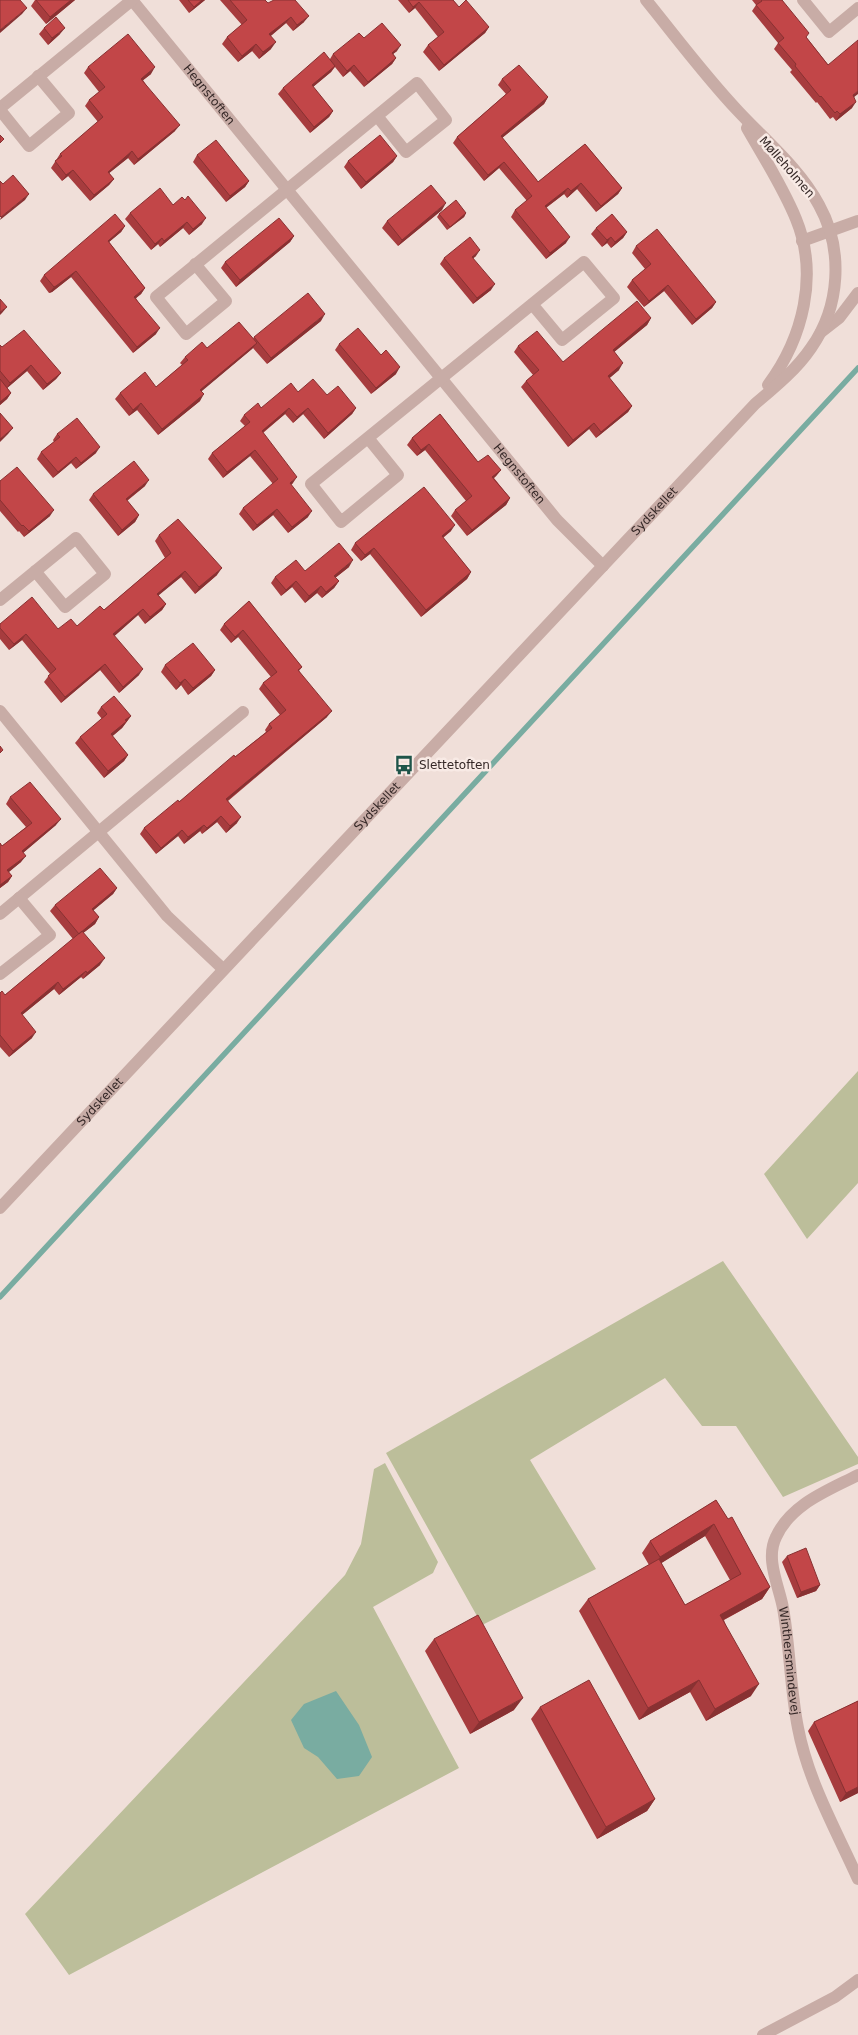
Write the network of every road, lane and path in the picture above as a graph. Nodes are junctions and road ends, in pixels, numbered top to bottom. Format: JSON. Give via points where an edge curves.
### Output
{"nodes":[{"id":1,"x":132,"y":0,"type":"edge"},
{"id":2,"x":646,"y":0,"type":"edge"},
{"id":3,"x":803,"y":0,"type":"edge"},
{"id":4,"x":858,"y":8,"type":"edge"},
{"id":5,"x":38,"y":76,"type":"junction"},
{"id":6,"x":735,"y":108,"type":"junction"},
{"id":7,"x":0,"y":109,"type":"edge"},
{"id":8,"x":377,"y":116,"type":"junction"},
{"id":9,"x":286,"y":190,"type":"junction"},
{"id":10,"x":858,"y":221,"type":"edge"},
{"id":11,"x":830,"y":231,"type":"junction"},
{"id":12,"x":802,"y":241,"type":"junction"},
{"id":13,"x":195,"y":264,"type":"junction"},
{"id":14,"x":858,"y":293,"type":"edge"},
{"id":15,"x":532,"y":304,"type":"junction"},
{"id":16,"x":821,"y":332,"type":"junction"},
{"id":17,"x":441,"y":378,"type":"junction"},
{"id":18,"x":755,"y":404,"type":"junction"},
{"id":19,"x":368,"y":438,"type":"junction"},
{"id":20,"x":603,"y":566,"type":"junction"},
{"id":21,"x":36,"y":571,"type":"junction"},
{"id":22,"x":0,"y":600,"type":"edge"},
{"id":23,"x":0,"y":710,"type":"edge"},
{"id":24,"x":243,"y":712,"type":"dead end"},
{"id":25,"x":100,"y":832,"type":"junction"},
{"id":26,"x":19,"y":898,"type":"junction"},
{"id":27,"x":0,"y":914,"type":"edge"},
{"id":28,"x":223,"y":969,"type":"junction"},
{"id":29,"x":0,"y":974,"type":"edge"},
{"id":30,"x":0,"y":1208,"type":"edge"},
{"id":31,"x":858,"y":1475,"type":"edge"},
{"id":32,"x":858,"y":1879,"type":"edge"},
{"id":33,"x":858,"y":1980,"type":"edge"},
{"id":34,"x":762,"y":2035,"type":"edge"}],
"edges":[{"from":1,"to":5,"type":"street","name":"Hegnstoften"},
{"from":1,"to":9,"type":"street","name":"Hegnstoften"},
{"from":2,"to":6,"type":"street","name":"Mølleholmen"},
{"from":3,"to":4,"type":"street","via":[[829,32]]},
{"from":5,"to":7,"type":"street","name":"Hegnstoften"},
{"from":5,"to":7,"type":"street","name":"Hegnstoften","via":[[69,113],[29,146]]},
{"from":6,"to":11,"type":"street","name":"Mølleholmen","via":[[804,182],[820,205]]},
{"from":6,"to":12,"type":"street","name":"Mølleholmen","via":[[784,194]]},
{"from":8,"to":8,"type":"street","via":[[417,83],[446,120],[406,152]]},
{"from":8,"to":9,"type":"street"},
{"from":9,"to":13,"type":"street"},
{"from":9,"to":17,"type":"street","name":"Hegnstoften"},
{"from":10,"to":11,"type":"street"},
{"from":11,"to":12,"type":"street"},
{"from":11,"to":16,"type":"street","name":"Sydskellet","via":[[835,282],[831,308]]},
{"from":12,"to":18,"type":"street","name":"Sydskellet","via":[[806,284],[804,309],[796,337],[784,364]]},
{"from":13,"to":13,"type":"street","via":[[226,302],[186,334],[156,297]]},
{"from":14,"to":16,"type":"street","name":"Sydskellet","via":[[839,318]]},
{"from":15,"to":15,"type":"street","via":[[584,262],[614,298],[562,340]]},
{"from":15,"to":17,"type":"street"},
{"from":16,"to":18,"type":"street","name":"Sydskellet","via":[[790,374]]},
{"from":17,"to":19,"type":"street"},
{"from":17,"to":20,"type":"street","name":"Hegnstoften","via":[[561,525]]},
{"from":18,"to":20,"type":"street","name":"Sydskellet"},
{"from":19,"to":19,"type":"street","via":[[398,475],[342,522],[311,484]]},
{"from":20,"to":28,"type":"street","name":"Sydskellet"},
{"from":21,"to":21,"type":"street","via":[[76,538],[105,574],[65,607]]},
{"from":21,"to":22,"type":"street"},
{"from":23,"to":25,"type":"street"},
{"from":24,"to":25,"type":"street"},
{"from":25,"to":26,"type":"street"},
{"from":25,"to":28,"type":"street","via":[[167,916]]},
{"from":26,"to":27,"type":"street"},
{"from":26,"to":29,"type":"street","via":[[50,935]]},
{"from":28,"to":30,"type":"street","name":"Sydskellet"},
{"from":31,"to":32,"type":"street","name":"Winthersmindevej","via":[[799,1507],[783,1523],[774,1540],[772,1561],[783,1608],[803,1748],[811,1776]]},
{"from":33,"to":34,"type":"street","via":[[835,1997]]}]}
